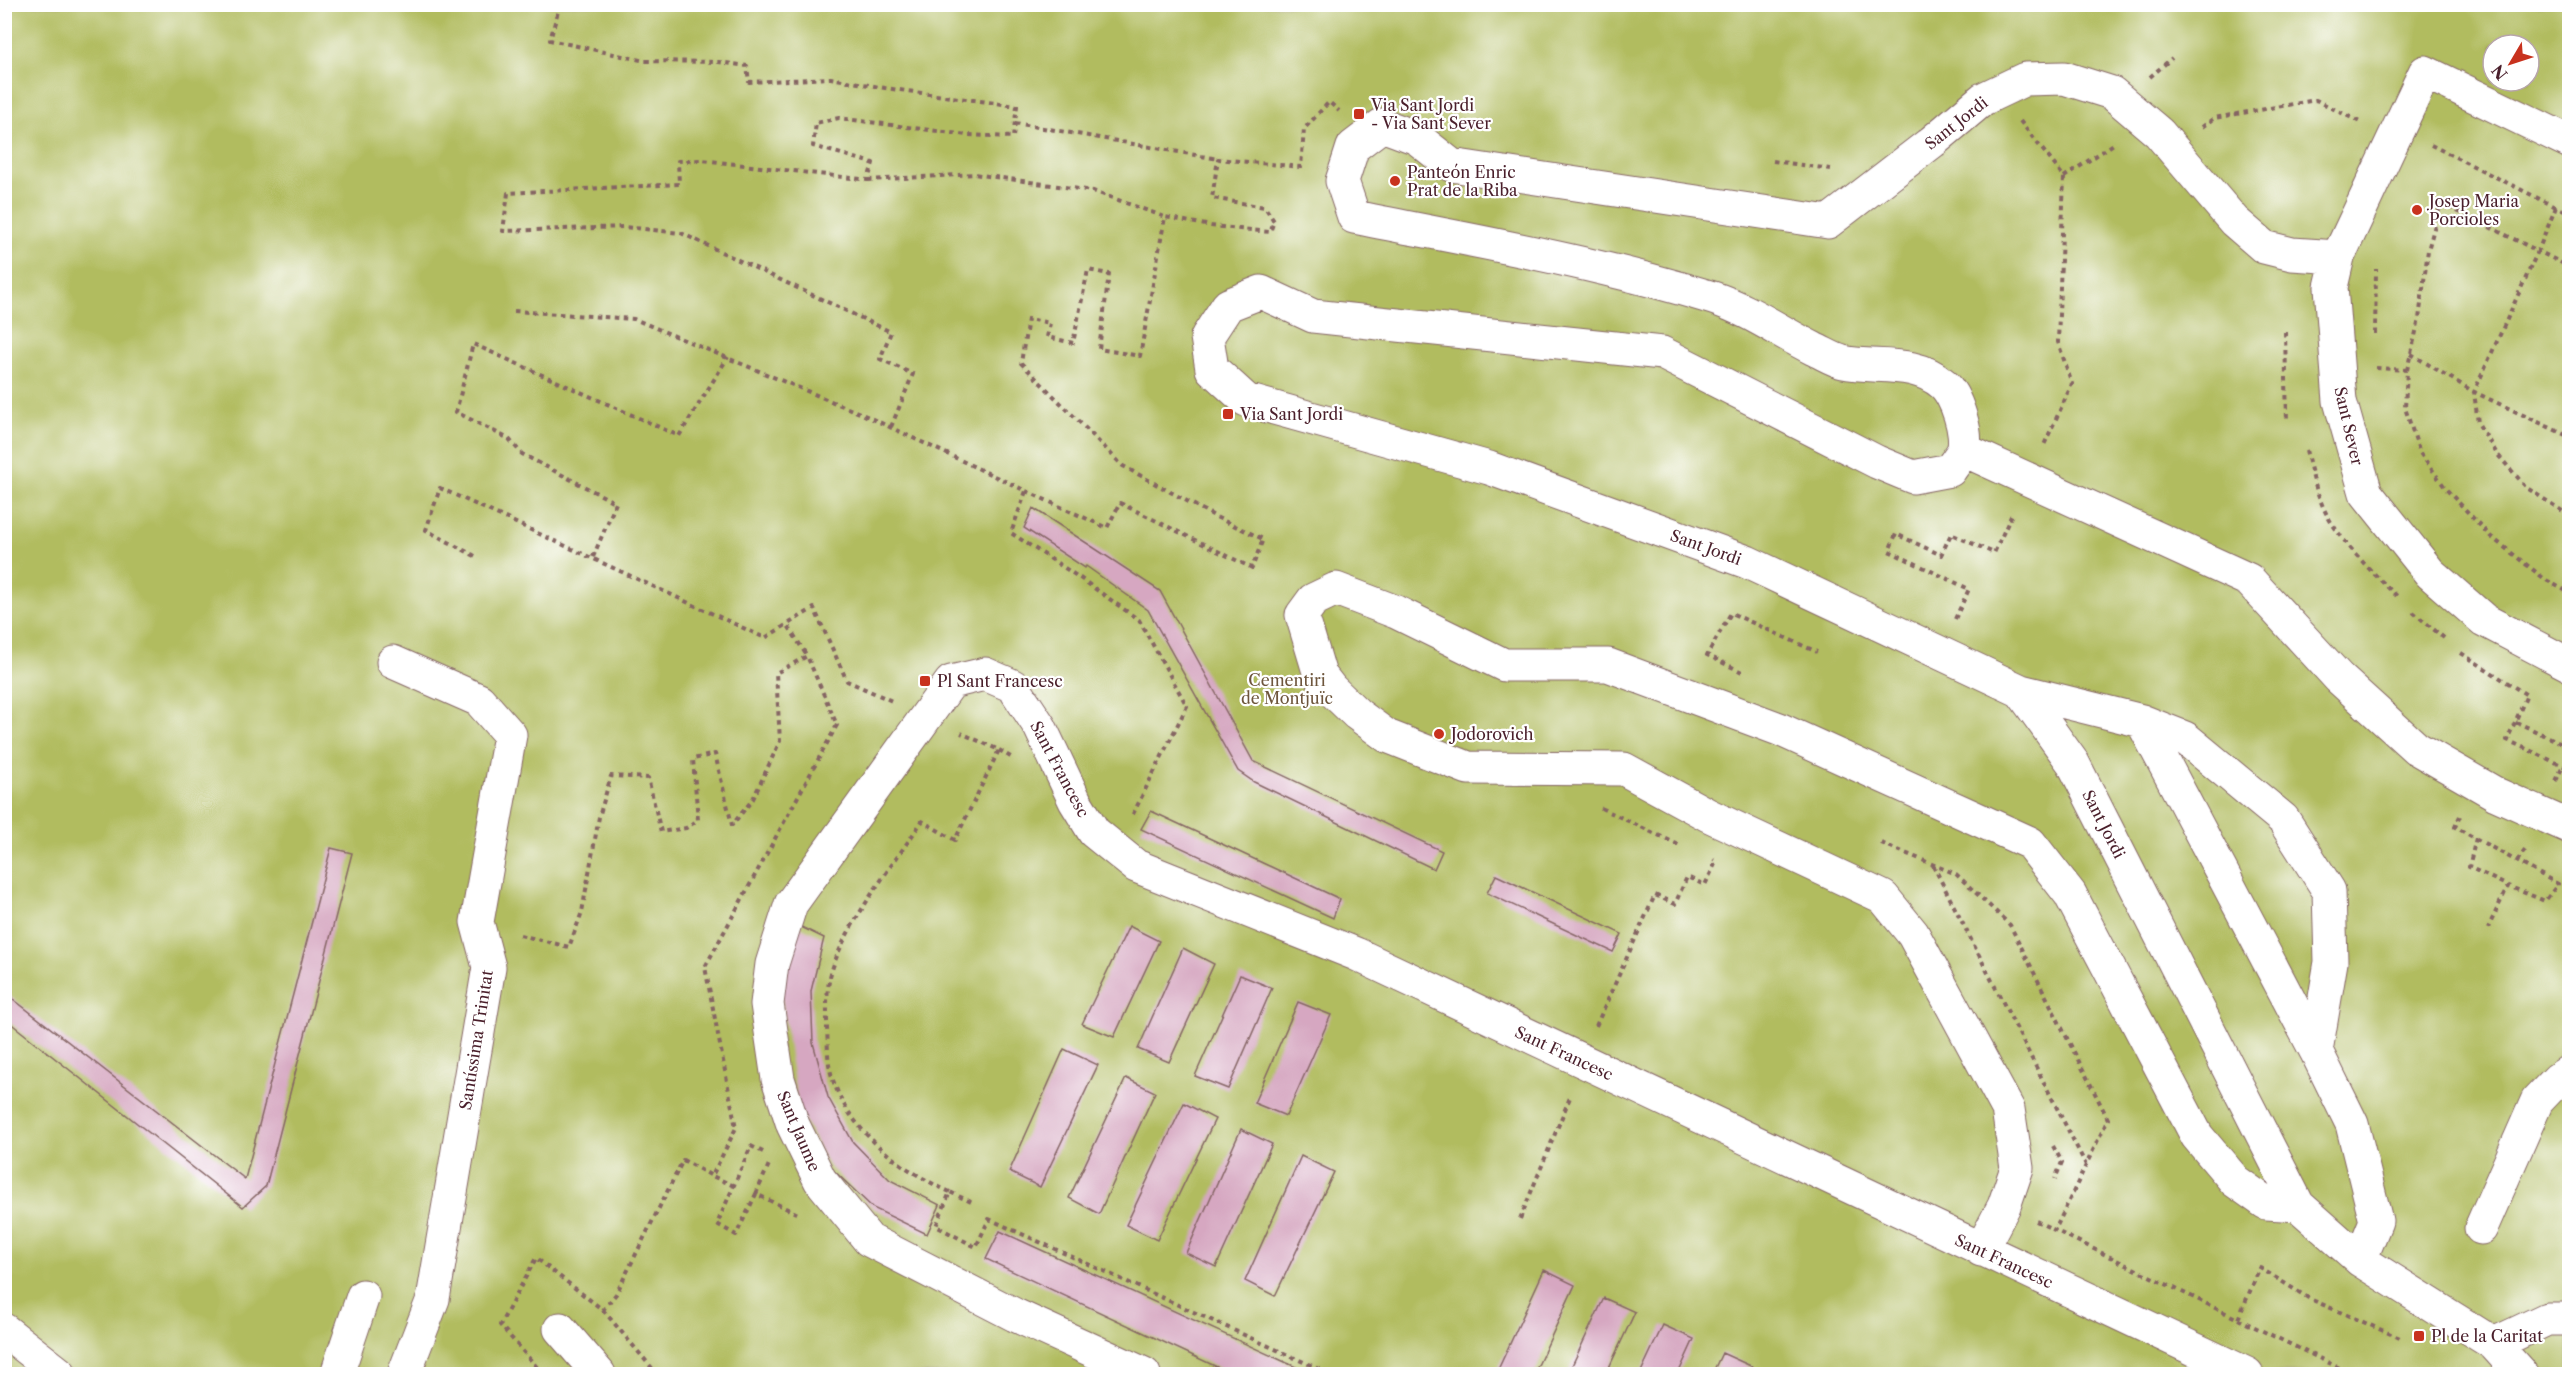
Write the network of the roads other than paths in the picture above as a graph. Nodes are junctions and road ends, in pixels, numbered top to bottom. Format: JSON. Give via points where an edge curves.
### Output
{"nodes":[{"id":1,"x":2570,"y":142,"type":"edge"},
{"id":2,"x":2338,"y":257,"type":"junction"},
{"id":3,"x":1964,"y":450,"type":"junction"},
{"id":4,"x":393,"y":662,"type":"dead end"},
{"id":5,"x":2570,"y":665,"type":"edge"},
{"id":6,"x":951,"y":681,"type":"joint"},
{"id":7,"x":2021,"y":692,"type":"junction"},
{"id":8,"x":2142,"y":721,"type":"junction"},
{"id":9,"x":2570,"y":827,"type":"edge"},
{"id":10,"x":2316,"y":1051,"type":"junction"},
{"id":11,"x":2570,"y":1071,"type":"edge"},
{"id":12,"x":2298,"y":1205,"type":"junction"},
{"id":13,"x":2481,"y":1228,"type":"dead end"},
{"id":14,"x":1981,"y":1250,"type":"junction"},
{"id":15,"x":2360,"y":1260,"type":"junction"},
{"id":16,"x":363,"y":1296,"type":"dead end"},
{"id":17,"x":2570,"y":1319,"type":"edge"},
{"id":18,"x":560,"y":1329,"type":"dead end"},
{"id":19,"x":4,"y":1330,"type":"edge"},
{"id":20,"x":2494,"y":1344,"type":"junction"},
{"id":21,"x":60,"y":1374,"type":"edge"},
{"id":22,"x":337,"y":1374,"type":"edge"},
{"id":23,"x":404,"y":1374,"type":"edge"},
{"id":24,"x":599,"y":1374,"type":"edge"},
{"id":25,"x":1144,"y":1374,"type":"edge"},
{"id":26,"x":2247,"y":1374,"type":"edge"},
{"id":27,"x":2520,"y":1374,"type":"edge"}],
"edges":[{"from":1,"to":2,"type":"lane","name":"Sant Sever","via":[[2425,72]]},
{"from":2,"to":3,"type":"lane","name":"Sant Jordi","via":[[2292,254],[2264,247],[2234,221],[2159,133],[2122,101],[2112,93],[2064,78],[2025,79],[1983,99],[1828,222],[1451,165],[1417,138],[1382,125],[1353,147],[1342,181],[1354,217],[1669,286],[1716,299],[1756,316],[1842,362],[1915,368],[1944,384],[1961,411]]},
{"from":2,"to":5,"type":"lane","name":"Sant Sever","via":[[2331,287],[2340,401],[2366,493],[2430,573],[2484,620]]},
{"from":3,"to":7,"type":"lane","name":"Sant Jordi","via":[[1950,470],[1913,477],[1662,352],[1313,316],[1261,292],[1228,305],[1207,337],[1212,369],[1246,400],[1489,468],[1747,562]]},
{"from":3,"to":9,"type":"lane","via":[[2249,580],[2339,678],[2416,748],[2496,794]]},
{"from":4,"to":23,"type":"lane","name":"Santíssima Trinitat","via":[[479,700],[510,735],[477,922],[489,968],[433,1299]]},
{"from":6,"to":14,"type":"lane","name":"Sant Francesc","via":[[985,674],[1014,687],[1040,727],[1094,832],[1136,866],[1356,954]]},
{"from":6,"to":25,"type":"lane","name":"Sant Jaume","via":[[791,904],[772,964],[767,1004],[778,1079],[793,1125],[820,1180],[869,1240]]},
{"from":7,"to":8,"type":"lane"},
{"from":7,"to":12,"type":"lane","name":"Sant Jordi","via":[[2073,763]]},
{"from":8,"to":10,"type":"lane"},
{"from":8,"to":10,"type":"lane","via":[[2185,738],[2283,819],[2330,891],[2331,962]]},
{"from":10,"to":15,"type":"lane","via":[[2352,1124],[2376,1221]]},
{"from":11,"to":13,"type":"lane","via":[[2537,1101]]},
{"from":12,"to":14,"type":"lane","via":[[2266,1203],[2235,1181],[2197,1136],[2070,894],[2030,843],[1792,734],[1608,665],[1504,665],[1396,612],[1336,589],[1313,600],[1302,615],[1320,675],[1357,714],[1387,736],[1468,768],[1624,769],[1708,815],[1883,897],[1913,934],[2008,1109],[2017,1168],[2004,1206]]},
{"from":12,"to":15,"type":"lane"},
{"from":14,"to":26,"type":"lane","name":"Sant Francesc"},
{"from":15,"to":20,"type":"lane"},
{"from":16,"to":22,"type":"lane"},
{"from":17,"to":20,"type":"lane","via":[[2547,1319]]},
{"from":18,"to":24,"type":"lane"},
{"from":19,"to":21,"type":"lane"},
{"from":20,"to":27,"type":"lane"}]}
